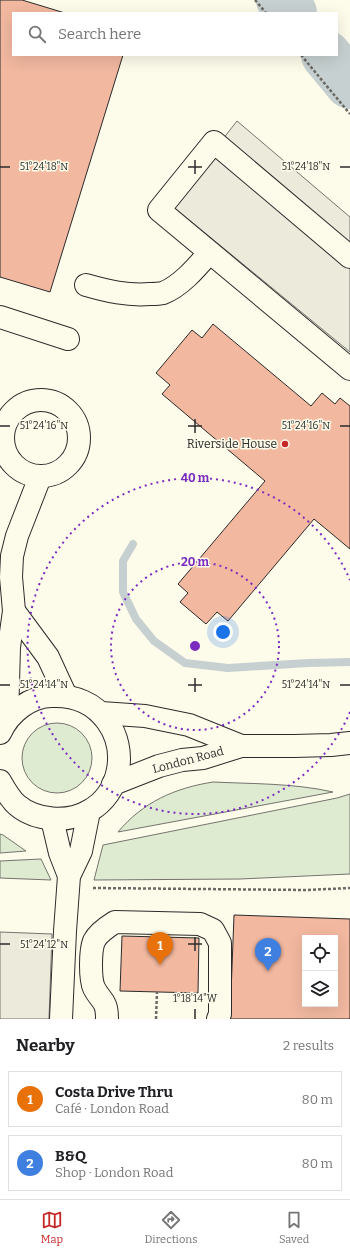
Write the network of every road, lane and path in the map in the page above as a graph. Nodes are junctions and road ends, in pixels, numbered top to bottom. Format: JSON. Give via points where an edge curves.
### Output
{"nodes":[{"id":1,"x":255,"y":0,"type":"edge"},
{"id":2,"x":265,"y":12,"type":"edge"},
{"id":3,"x":302,"y":56,"type":"edge"},
{"id":4,"x":350,"y":114,"type":"edge"},
{"id":5,"x":209,"y":252,"type":"junction"},
{"id":6,"x":350,"y":257,"type":"edge"},
{"id":7,"x":86,"y":285,"type":"dead end"},
{"id":8,"x":0,"y":317,"type":"edge"},
{"id":9,"x":68,"y":339,"type":"dead end"},
{"id":10,"x":350,"y":370,"type":"edge"},
{"id":11,"x":2,"y":424,"type":"edge"},
{"id":12,"x":40,"y":477,"type":"junction"},
{"id":13,"x":14,"y":611,"type":"junction"},
{"id":14,"x":66,"y":696,"type":"junction"},
{"id":15,"x":102,"y":713,"type":"junction"},
{"id":16,"x":4,"y":726,"type":"edge"},
{"id":17,"x":350,"y":743,"type":"edge"},
{"id":18,"x":242,"y":746,"type":"junction"},
{"id":19,"x":0,"y":781,"type":"edge"},
{"id":20,"x":113,"y":784,"type":"junction"},
{"id":21,"x":9,"y":805,"type":"edge"},
{"id":22,"x":89,"y":811,"type":"junction"},
{"id":23,"x":52,"y":819,"type":"junction"},
{"id":24,"x":68,"y":876,"type":"junction"},
{"id":25,"x":103,"y":888,"type":"dead end"},
{"id":26,"x":350,"y":888,"type":"edge"},
{"id":27,"x":158,"y":992,"type":"dead end"},
{"id":28,"x":61,"y":1019,"type":"edge"},
{"id":29,"x":107,"y":1019,"type":"edge"},
{"id":30,"x":156,"y":1019,"type":"edge"},
{"id":31,"x":218,"y":1019,"type":"edge"}],
"edges":[{"from":1,"to":2,"type":"path"},
{"from":3,"to":4,"type":"path"},
{"from":5,"to":6,"type":"main road","via":[[159,210],[214,142]]},
{"from":5,"to":7,"type":"main road","via":[[182,282],[162,293],[140,295],[111,292]]},
{"from":5,"to":10,"type":"main road"},
{"from":8,"to":9,"type":"main road"},
{"from":11,"to":12,"type":"main road","via":[[4,451],[11,464],[23,473]]},
{"from":11,"to":12,"type":"main road","via":[[20,406],[32,400],[54,402],[65,408],[75,420],[80,435],[78,449],[72,462],[63,470]]},
{"from":12,"to":13,"type":"main road","via":[[12,556]]},
{"from":13,"to":14,"type":"main road","via":[[48,657]]},
{"from":13,"to":16,"type":"main road"},
{"from":14,"to":15,"type":"main road","via":[[85,702]]},
{"from":14,"to":16,"type":"main road","via":[[33,700],[19,708]]},
{"from":15,"to":18,"type":"main road","name":"London Road","via":[[145,716],[189,726]]},
{"from":15,"to":20,"type":"main road","via":[[113,729],[119,747],[119,766]]},
{"from":17,"to":18,"type":"main road","name":"London Road"},
{"from":18,"to":20,"type":"main road","name":"London Road","via":[[203,758],[159,766]]},
{"from":19,"to":21,"type":"main road"},
{"from":20,"to":22,"type":"main road","via":[[99,804]]},
{"from":21,"to":23,"type":"main road"},
{"from":22,"to":23,"type":"main road","via":[[71,818]]},
{"from":22,"to":24,"type":"main road","via":[[81,851]]},
{"from":23,"to":24,"type":"main road"},
{"from":24,"to":28,"type":"main road"},
{"from":25,"to":26,"type":"path"},
{"from":27,"to":30,"type":"path"},
{"from":29,"to":31,"type":"main road","via":[[106,1005],[94,987],[91,959],[94,941],[103,930],[115,922],[200,924],[213,930],[220,943]]}]}
